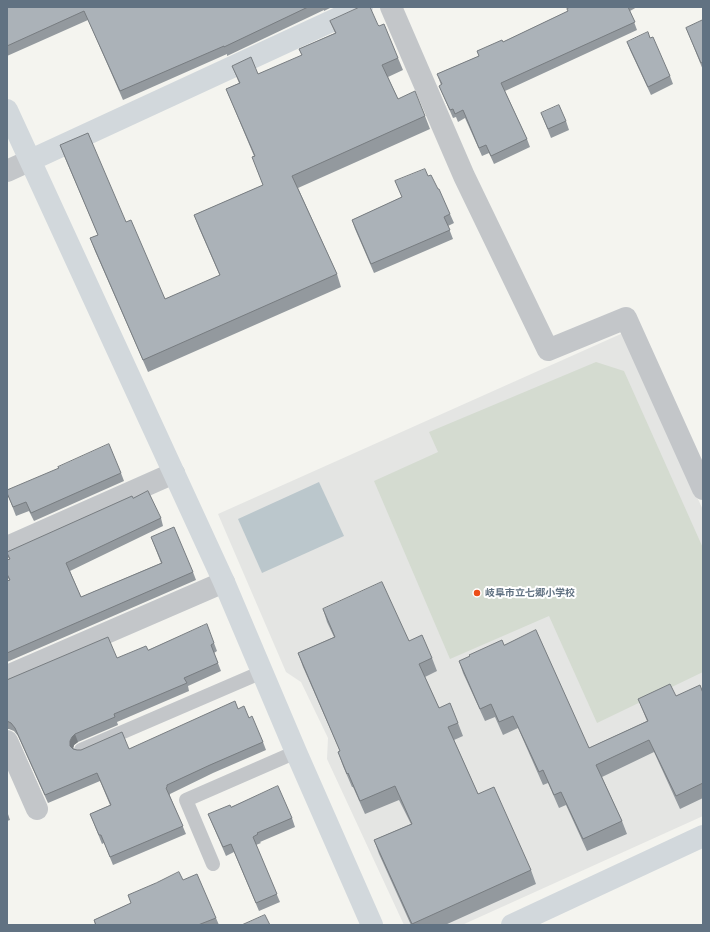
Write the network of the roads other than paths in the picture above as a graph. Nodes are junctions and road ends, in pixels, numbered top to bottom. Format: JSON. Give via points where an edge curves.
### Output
{"nodes":[{"id":1,"x":362,"y":7,"type":"edge"},
{"id":2,"x":391,"y":7,"type":"edge"},
{"id":3,"x":7,"y":110,"type":"edge"},
{"id":4,"x":31,"y":160,"type":"junction"},
{"id":5,"x":7,"y":171,"type":"edge"},
{"id":6,"x":174,"y":473,"type":"junction"},
{"id":7,"x":703,"y":489,"type":"edge"},
{"id":8,"x":7,"y":547,"type":"edge"},
{"id":9,"x":224,"y":582,"type":"junction"},
{"id":10,"x":262,"y":672,"type":"junction"},
{"id":11,"x":7,"y":676,"type":"edge"},
{"id":12,"x":7,"y":741,"type":"edge"},
{"id":13,"x":81,"y":750,"type":"edge"},
{"id":14,"x":296,"y":752,"type":"junction"},
{"id":15,"x":38,"y":809,"type":"dead end"},
{"id":16,"x":703,"y":836,"type":"edge"},
{"id":17,"x":213,"y":864,"type":"dead end"},
{"id":18,"x":372,"y":925,"type":"edge"},
{"id":19,"x":512,"y":925,"type":"edge"}],
"edges":[{"from":1,"to":4,"type":"street"},
{"from":2,"to":7,"type":"street","via":[[464,176],[548,350],[626,318]]},
{"from":3,"to":4,"type":"street"},
{"from":4,"to":5,"type":"street"},
{"from":4,"to":6,"type":"street"},
{"from":6,"to":8,"type":"street"},
{"from":6,"to":9,"type":"street"},
{"from":9,"to":10,"type":"street"},
{"from":9,"to":11,"type":"street"},
{"from":10,"to":13,"type":"lane"},
{"from":10,"to":14,"type":"street"},
{"from":12,"to":15,"type":"street"},
{"from":14,"to":17,"type":"lane","via":[[186,800]]},
{"from":14,"to":18,"type":"street"},
{"from":16,"to":19,"type":"street"}]}
